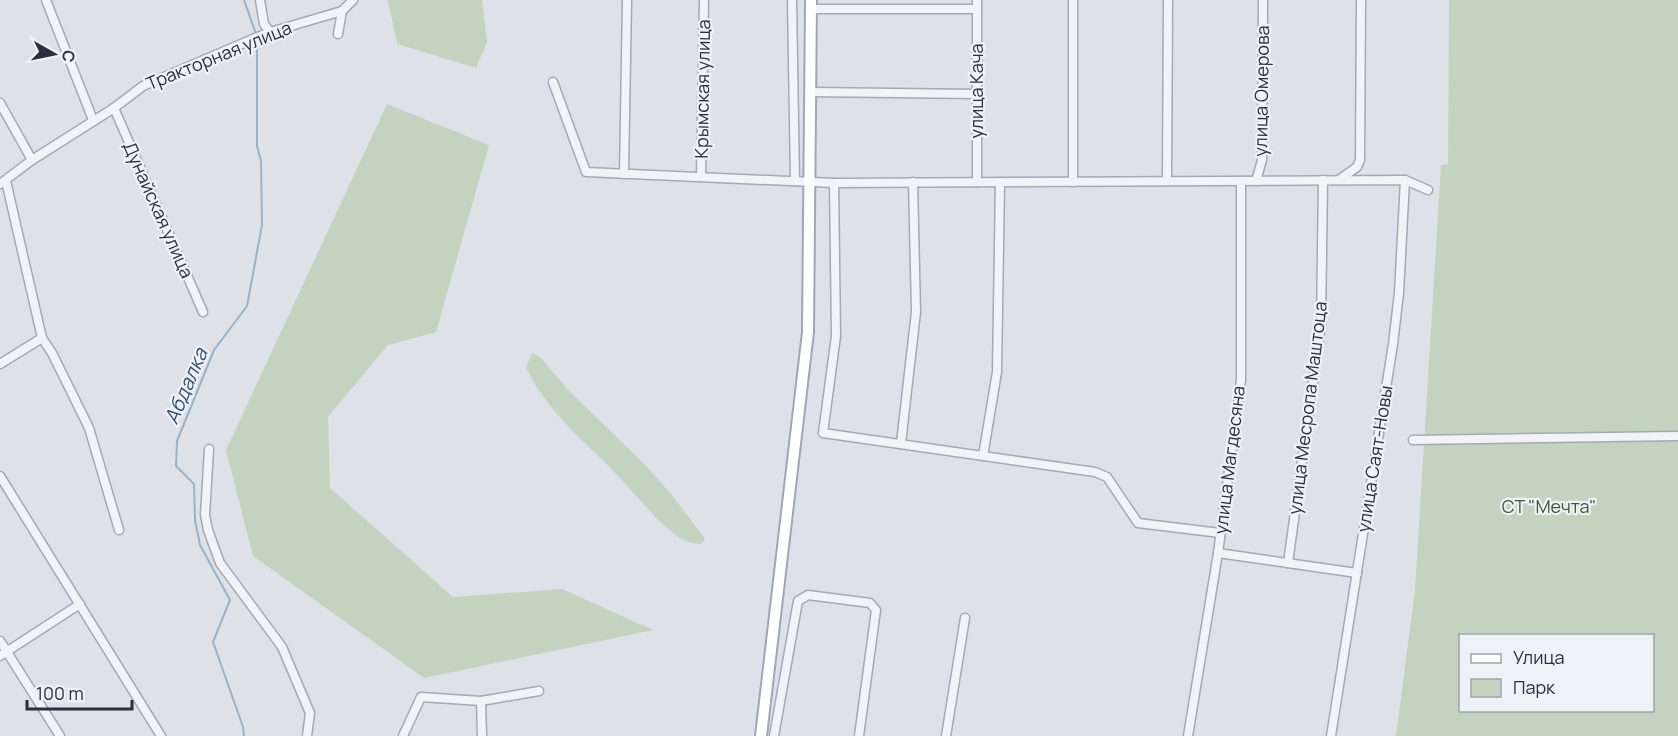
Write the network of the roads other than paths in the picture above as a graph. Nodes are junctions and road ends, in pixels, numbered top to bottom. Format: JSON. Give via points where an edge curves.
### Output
{"nodes":[{"id":1,"x":46,"y":0,"type":"edge"},
{"id":2,"x":261,"y":0,"type":"edge"},
{"id":3,"x":353,"y":0,"type":"edge"},
{"id":4,"x":627,"y":0,"type":"edge"},
{"id":5,"x":704,"y":0,"type":"edge"},
{"id":6,"x":792,"y":0,"type":"edge"},
{"id":7,"x":1073,"y":0,"type":"edge"},
{"id":8,"x":1168,"y":0,"type":"edge"},
{"id":9,"x":1263,"y":0,"type":"edge"},
{"id":10,"x":1361,"y":0,"type":"edge"},
{"id":11,"x":811,"y":4,"type":"edge"},
{"id":12,"x":977,"y":5,"type":"edge"},
{"id":13,"x":342,"y":11,"type":"junction"},
{"id":14,"x":269,"y":32,"type":"junction"},
{"id":15,"x":338,"y":34,"type":"dead end"},
{"id":16,"x":553,"y":82,"type":"dead end"},
{"id":17,"x":810,"y":92,"type":"junction"},
{"id":18,"x":977,"y":94,"type":"junction"},
{"id":19,"x":0,"y":103,"type":"edge"},
{"id":20,"x":114,"y":108,"type":"junction"},
{"id":21,"x":93,"y":120,"type":"junction"},
{"id":22,"x":32,"y":160,"type":"junction"},
{"id":23,"x":624,"y":174,"type":"junction"},
{"id":24,"x":701,"y":177,"type":"junction"},
{"id":25,"x":1323,"y":180,"type":"junction"},
{"id":26,"x":1338,"y":180,"type":"junction"},
{"id":27,"x":1405,"y":180,"type":"junction"},
{"id":28,"x":795,"y":181,"type":"junction"},
{"id":29,"x":1167,"y":181,"type":"junction"},
{"id":30,"x":1241,"y":181,"type":"junction"},
{"id":31,"x":1256,"y":181,"type":"junction"},
{"id":32,"x":3,"y":182,"type":"edge"},
{"id":33,"x":810,"y":182,"type":"junction"},
{"id":34,"x":913,"y":182,"type":"junction"},
{"id":35,"x":977,"y":182,"type":"junction"},
{"id":36,"x":1000,"y":182,"type":"junction"},
{"id":37,"x":1073,"y":182,"type":"junction"},
{"id":38,"x":834,"y":183,"type":"junction"},
{"id":39,"x":1428,"y":190,"type":"dead end"},
{"id":40,"x":203,"y":312,"type":"dead end"},
{"id":41,"x":42,"y":338,"type":"junction"},
{"id":42,"x":0,"y":364,"type":"edge"},
{"id":43,"x":1678,"y":436,"type":"edge"},
{"id":44,"x":1413,"y":440,"type":"dead end"},
{"id":45,"x":901,"y":444,"type":"junction"},
{"id":46,"x":209,"y":449,"type":"dead end"},
{"id":47,"x":983,"y":456,"type":"junction"},
{"id":48,"x":0,"y":476,"type":"edge"},
{"id":49,"x":119,"y":530,"type":"dead end"},
{"id":50,"x":1221,"y":533,"type":"junction"},
{"id":51,"x":1218,"y":553,"type":"junction"},
{"id":52,"x":1288,"y":563,"type":"junction"},
{"id":53,"x":1357,"y":573,"type":"junction"},
{"id":54,"x":80,"y":604,"type":"junction"},
{"id":55,"x":965,"y":618,"type":"dead end"},
{"id":56,"x":0,"y":641,"type":"edge"},
{"id":57,"x":3,"y":654,"type":"edge"},
{"id":58,"x":539,"y":692,"type":"dead end"},
{"id":59,"x":482,"y":701,"type":"junction"},
{"id":60,"x":60,"y":736,"type":"edge"},
{"id":61,"x":161,"y":736,"type":"edge"},
{"id":62,"x":307,"y":736,"type":"edge"},
{"id":63,"x":403,"y":736,"type":"edge"},
{"id":64,"x":482,"y":736,"type":"edge"},
{"id":65,"x":761,"y":736,"type":"edge"},
{"id":66,"x":774,"y":736,"type":"edge"},
{"id":67,"x":859,"y":736,"type":"edge"},
{"id":68,"x":946,"y":736,"type":"edge"},
{"id":69,"x":1188,"y":736,"type":"edge"},
{"id":70,"x":1331,"y":736,"type":"edge"}],
"edges":[{"from":1,"to":21,"type":"street"},
{"from":2,"to":14,"type":"street"},
{"from":3,"to":13,"type":"street","name":"Тракторная улица"},
{"from":4,"to":23,"type":"street"},
{"from":5,"to":24,"type":"street","name":"Крымская улица"},
{"from":6,"to":28,"type":"street"},
{"from":7,"to":37,"type":"street"},
{"from":8,"to":29,"type":"street"},
{"from":9,"to":31,"type":"street","name":"улица Омерова","via":[[1262,160]]},
{"from":10,"to":26,"type":"street","via":[[1360,160],[1357,167]]},
{"from":11,"to":12,"type":"street"},
{"from":11,"to":17,"type":"main road"},
{"from":12,"to":18,"type":"street","name":"улица Кача"},
{"from":13,"to":14,"type":"street","name":"Тракторная улица"},
{"from":13,"to":15,"type":"street"},
{"from":14,"to":20,"type":"street","name":"Тракторная улица","via":[[143,86]]},
{"from":16,"to":23,"type":"street","via":[[586,172]]},
{"from":17,"to":18,"type":"street"},
{"from":17,"to":33,"type":"main road"},
{"from":18,"to":35,"type":"street","name":"улица Кача"},
{"from":19,"to":22,"type":"street"},
{"from":20,"to":21,"type":"street","name":"Тракторная улица"},
{"from":20,"to":40,"type":"street","name":"Дунайская улица"},
{"from":21,"to":22,"type":"street","name":"Тракторная улица"},
{"from":22,"to":32,"type":"street","name":"Тракторная улица"},
{"from":23,"to":24,"type":"street"},
{"from":24,"to":28,"type":"street"},
{"from":25,"to":26,"type":"street"},
{"from":25,"to":31,"type":"street"},
{"from":25,"to":52,"type":"street","name":"улица Месропа Маштоца","via":[[1322,324]]},
{"from":26,"to":27,"type":"street"},
{"from":27,"to":39,"type":"street"},
{"from":27,"to":53,"type":"street","name":"улица Саят-Новы","via":[[1399,293]]},
{"from":28,"to":33,"type":"street"},
{"from":29,"to":30,"type":"street"},
{"from":29,"to":37,"type":"street"},
{"from":30,"to":31,"type":"street"},
{"from":30,"to":50,"type":"street","name":"улица Магдесяна","via":[[1241,380]]},
{"from":32,"to":41,"type":"street"},
{"from":33,"to":38,"type":"street"},
{"from":33,"to":65,"type":"main road","via":[[808,332]]},
{"from":34,"to":35,"type":"street"},
{"from":34,"to":38,"type":"street"},
{"from":34,"to":45,"type":"street","via":[[916,312]]},
{"from":35,"to":36,"type":"street"},
{"from":36,"to":37,"type":"street"},
{"from":36,"to":47,"type":"street","via":[[997,372]]},
{"from":38,"to":45,"type":"street","via":[[836,336],[823,433]]},
{"from":41,"to":42,"type":"street"},
{"from":41,"to":49,"type":"street","via":[[89,428]]},
{"from":43,"to":44,"type":"street"},
{"from":45,"to":47,"type":"street"},
{"from":46,"to":62,"type":"street","via":[[205,515],[208,530],[220,563],[282,647],[310,713]]},
{"from":47,"to":50,"type":"street","via":[[1095,472],[1107,477],[1138,523]]},
{"from":48,"to":54,"type":"street"},
{"from":50,"to":51,"type":"street","name":"улица Магдесяна"},
{"from":51,"to":52,"type":"street"},
{"from":51,"to":69,"type":"street","name":"улица Магдесяна"},
{"from":52,"to":53,"type":"street"},
{"from":53,"to":70,"type":"street","name":"улица Саят-Новы"},
{"from":54,"to":57,"type":"street"},
{"from":54,"to":61,"type":"street"},
{"from":55,"to":68,"type":"street"},
{"from":56,"to":57,"type":"street"},
{"from":57,"to":60,"type":"street"},
{"from":58,"to":59,"type":"street"},
{"from":59,"to":63,"type":"street","via":[[422,697]]},
{"from":59,"to":64,"type":"street"},
{"from":66,"to":67,"type":"street","via":[[798,601],[808,595],[870,603],[876,610]]}]}
